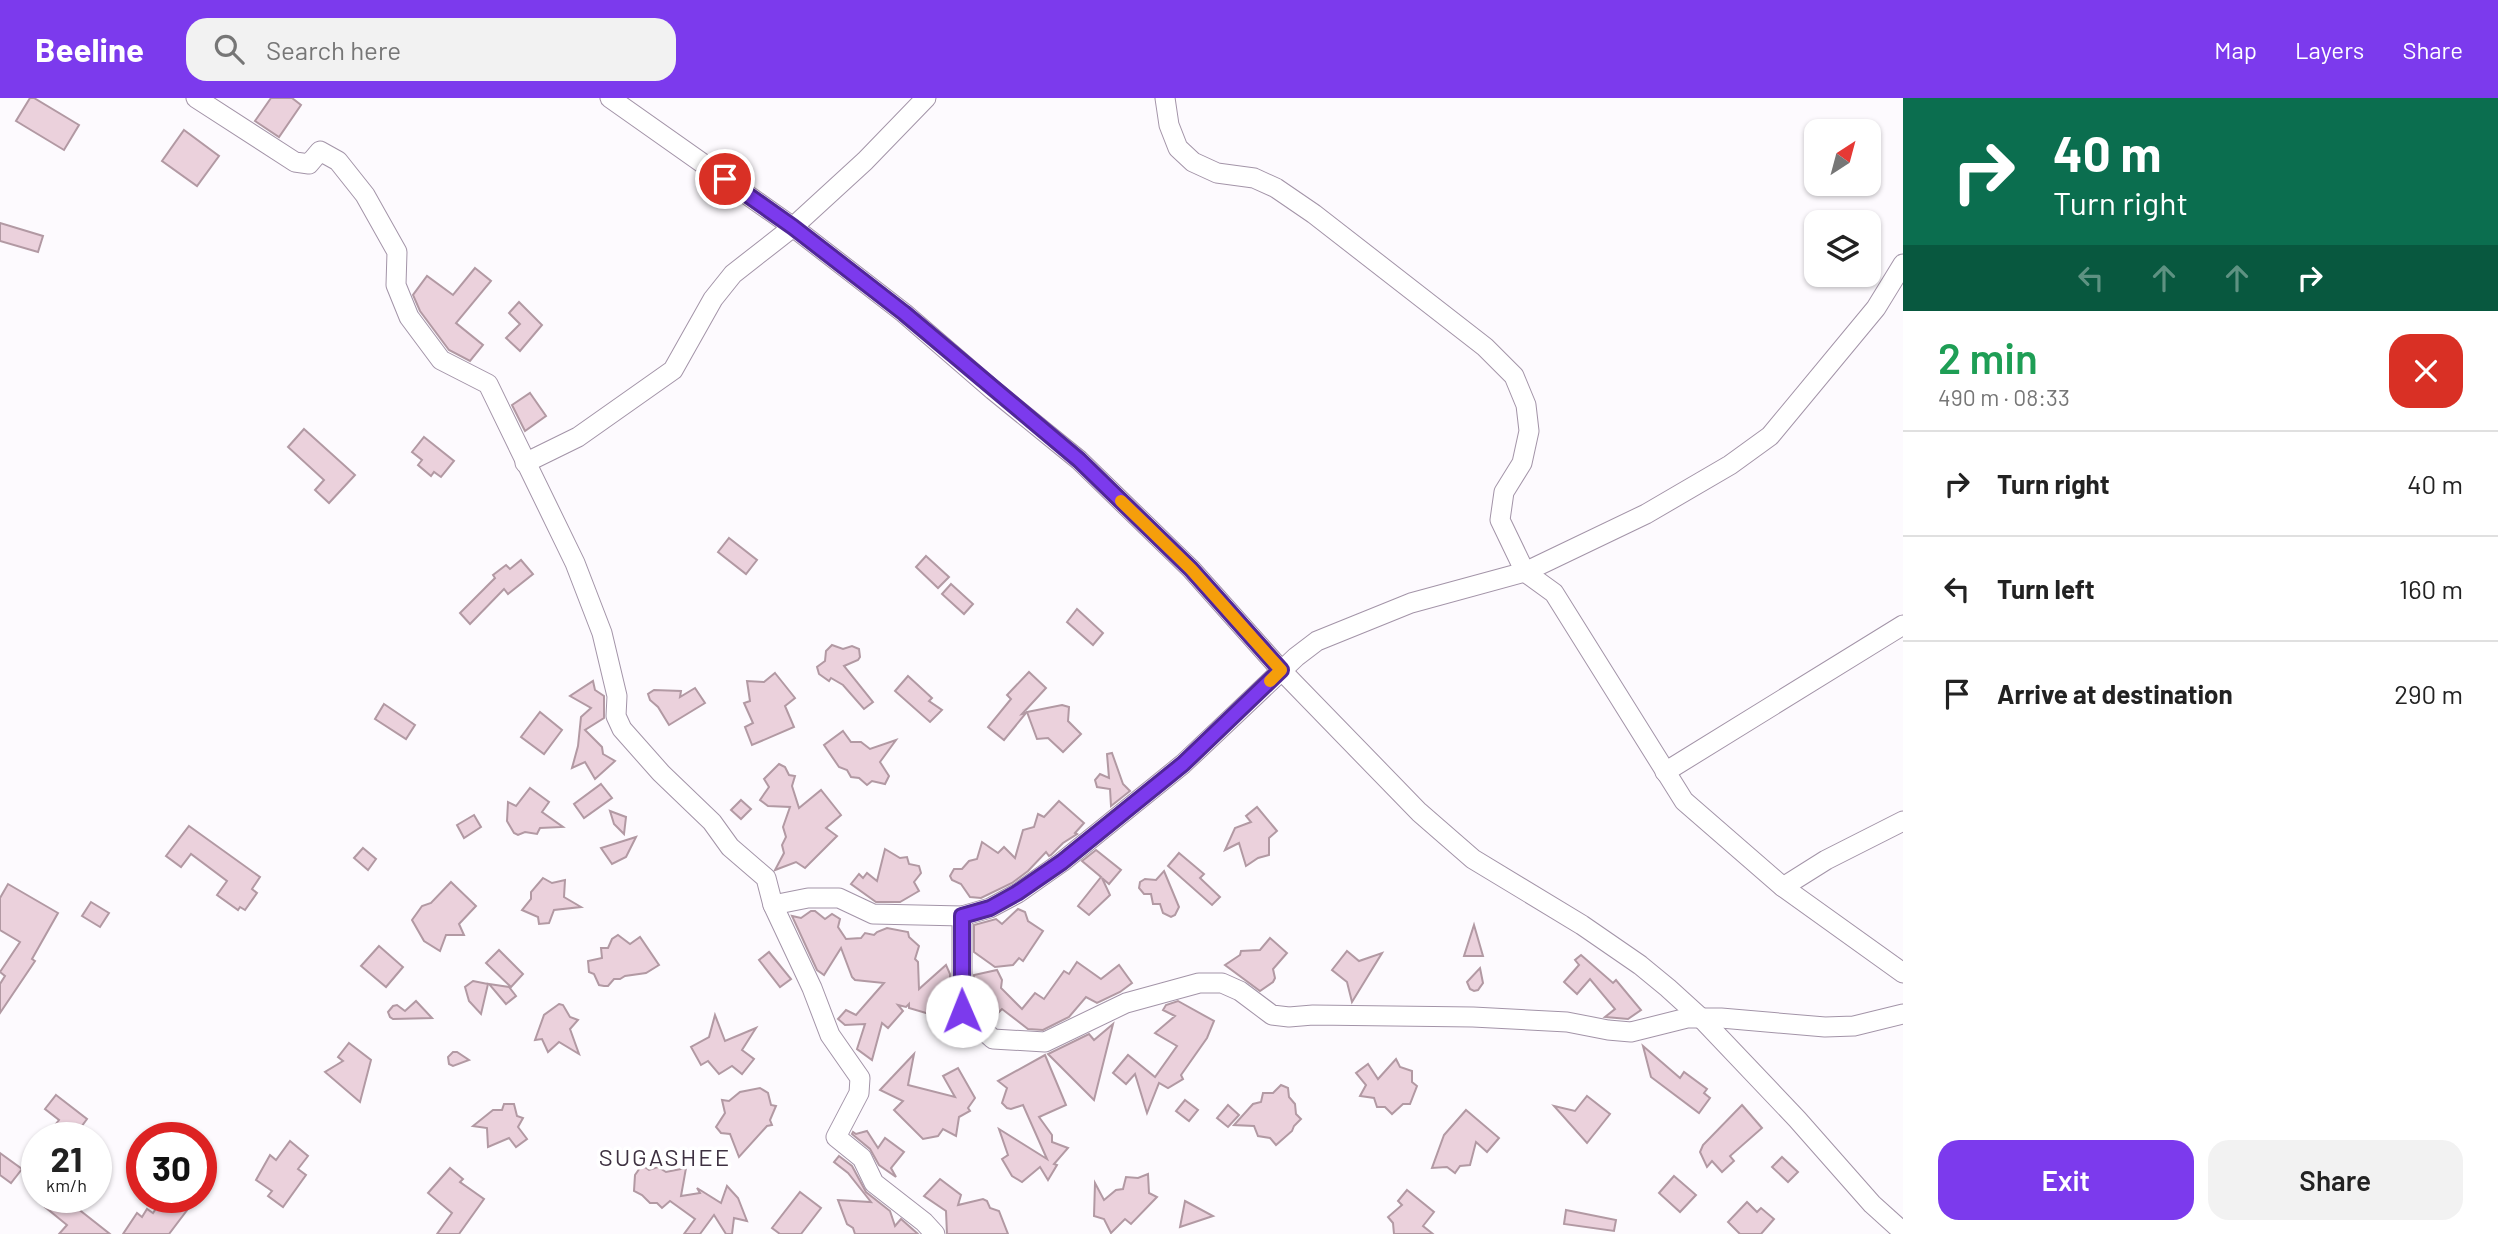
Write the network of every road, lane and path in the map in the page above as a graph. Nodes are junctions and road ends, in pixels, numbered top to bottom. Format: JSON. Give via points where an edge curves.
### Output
{"nodes":[{"id":1,"x":196,"y":98,"type":"edge"},
{"id":2,"x":610,"y":98,"type":"edge"},
{"id":3,"x":926,"y":98,"type":"edge"},
{"id":4,"x":1165,"y":98,"type":"edge"},
{"id":5,"x":793,"y":227,"type":"junction"},
{"id":6,"x":1903,"y":264,"type":"edge"},
{"id":7,"x":525,"y":463,"type":"junction"},
{"id":8,"x":1525,"y":572,"type":"junction"},
{"id":9,"x":1903,"y":625,"type":"edge"},
{"id":10,"x":1281,"y":670,"type":"junction"},
{"id":11,"x":1665,"y":772,"type":"junction"},
{"id":12,"x":1903,"y":821,"type":"edge"},
{"id":13,"x":1783,"y":887,"type":"junction"},
{"id":14,"x":773,"y":905,"type":"junction"},
{"id":15,"x":962,"y":916,"type":"junction"},
{"id":16,"x":1903,"y":973,"type":"edge"},
{"id":17,"x":1903,"y":1014,"type":"edge"},
{"id":18,"x":1701,"y":1018,"type":"junction"},
{"id":19,"x":1903,"y":1232,"type":"edge"},
{"id":20,"x":935,"y":1234,"type":"edge"}],
"edges":[{"from":1,"to":7,"type":"street","via":[[295,162],[309,164],[320,151],[338,160],[365,195],[397,252],[396,285],[408,317],[441,360],[488,384]]},
{"from":2,"to":5,"type":"street"},
{"from":3,"to":5,"type":"street"},
{"from":4,"to":8,"type":"street","via":[[1178,148],[1193,162],[1276,188],[1485,347],[1514,376],[1529,431],[1522,463],[1504,492],[1500,520]]},
{"from":5,"to":7,"type":"street","via":[[733,274],[713,299],[673,370],[578,437]]},
{"from":5,"to":10,"type":"street","via":[[1079,460],[1191,569]]},
{"from":6,"to":8,"type":"street","via":[[1876,308],[1770,436],[1646,514]]},
{"from":7,"to":14,"type":"street","via":[[575,563],[602,633],[622,729],[712,822],[730,847],[766,878]]},
{"from":8,"to":10,"type":"street","via":[[1411,603],[1340,630],[1317,641]]},
{"from":8,"to":11,"type":"street","via":[[1554,593]]},
{"from":9,"to":11,"type":"street"},
{"from":10,"to":15,"type":"street","via":[[1183,764],[1062,862],[990,908]]},
{"from":10,"to":18,"type":"street","via":[[1419,812],[1473,859],[1640,965]]},
{"from":11,"to":13,"type":"street","via":[[1684,801]]},
{"from":12,"to":13,"type":"street"},
{"from":13,"to":16,"type":"street"},
{"from":14,"to":15,"type":"street","via":[[839,898],[873,914]]},
{"from":14,"to":20,"type":"street","via":[[830,1035],[860,1078],[859,1093],[836,1137],[862,1158],[874,1183]]},
{"from":15,"to":18,"type":"street","via":[[962,1011],[993,1039],[1045,1042],[1126,1003],[1199,983],[1222,983],[1272,1015],[1289,1017],[1472,1017],[1567,1022],[1631,1032]]},
{"from":17,"to":18,"type":"street","via":[[1835,1027]]},
{"from":18,"to":19,"type":"street"}]}
